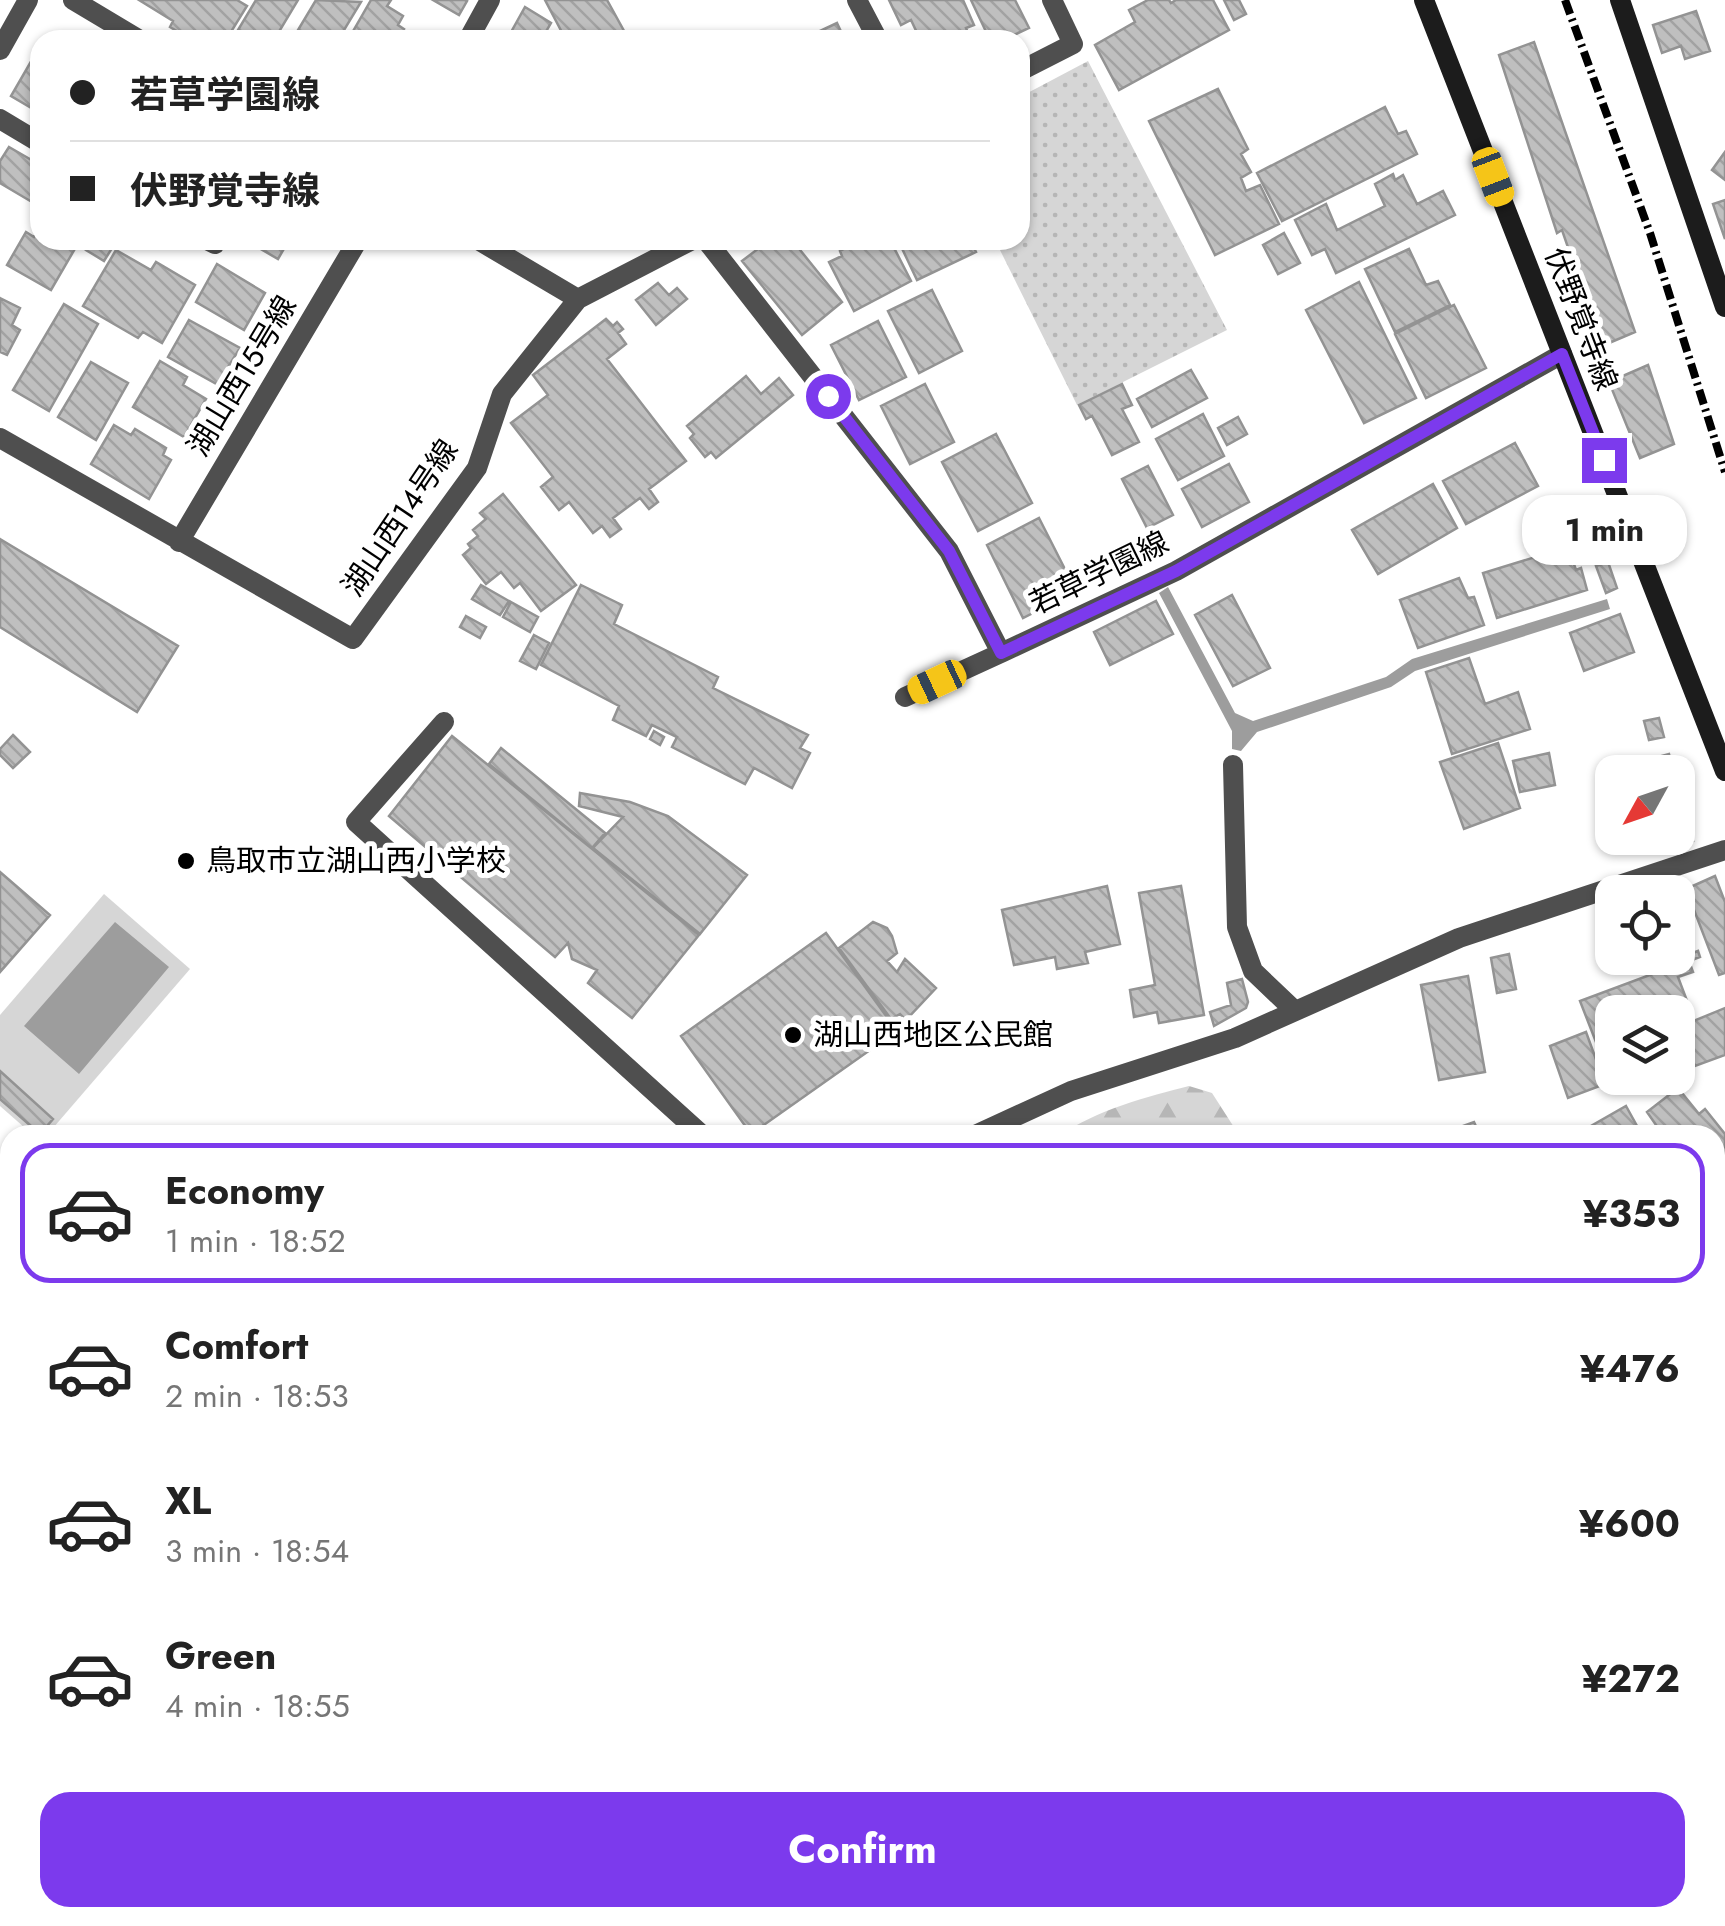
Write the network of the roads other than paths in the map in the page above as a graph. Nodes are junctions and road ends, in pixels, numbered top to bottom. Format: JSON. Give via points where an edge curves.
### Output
{"nodes":[{"id":1,"x":28,"y":0,"type":"edge"},
{"id":2,"x":72,"y":0,"type":"edge"},
{"id":3,"x":490,"y":0,"type":"edge"},
{"id":4,"x":857,"y":0,"type":"edge"},
{"id":5,"x":1052,"y":0,"type":"edge"},
{"id":6,"x":1424,"y":0,"type":"edge"},
{"id":7,"x":1620,"y":0,"type":"edge"},
{"id":8,"x":123,"y":30,"type":"edge"},
{"id":9,"x":474,"y":30,"type":"edge"},
{"id":10,"x":873,"y":30,"type":"edge"},
{"id":11,"x":0,"y":50,"type":"edge"},
{"id":12,"x":1030,"y":66,"type":"edge"},
{"id":13,"x":0,"y":120,"type":"edge"},
{"id":14,"x":30,"y":137,"type":"edge"},
{"id":15,"x":352,"y":250,"type":"edge"},
{"id":16,"x":495,"y":250,"type":"edge"},
{"id":17,"x":672,"y":250,"type":"edge"},
{"id":18,"x":714,"y":250,"type":"edge"},
{"id":19,"x":578,"y":298,"type":"junction"},
{"id":20,"x":1725,"y":308,"type":"edge"},
{"id":21,"x":1562,"y":354,"type":"junction"},
{"id":22,"x":0,"y":438,"type":"edge"},
{"id":23,"x":179,"y":542,"type":"junction"},
{"id":24,"x":1001,"y":653,"type":"junction"},
{"id":25,"x":905,"y":697,"type":"dead end"},
{"id":26,"x":444,"y":722,"type":"dead end"},
{"id":27,"x":1232,"y":765,"type":"dead end"},
{"id":28,"x":1725,"y":771,"type":"edge"},
{"id":29,"x":1725,"y":850,"type":"edge"},
{"id":30,"x":1295,"y":1010,"type":"junction"},
{"id":31,"x":691,"y":1125,"type":"edge"},
{"id":32,"x":998,"y":1125,"type":"edge"}],
"edges":[{"from":1,"to":11,"type":"street"},
{"from":2,"to":8,"type":"street"},
{"from":3,"to":9,"type":"street"},
{"from":4,"to":10,"type":"street"},
{"from":5,"to":12,"type":"street","via":[[1072,44]]},
{"from":6,"to":21,"type":"main road","name":"伏野覚寺線"},
{"from":7,"to":20,"type":"main road"},
{"from":13,"to":14,"type":"street"},
{"from":15,"to":23,"type":"street","name":"湖山西15号線"},
{"from":16,"to":19,"type":"street"},
{"from":17,"to":19,"type":"street","name":"湖山西14号線"},
{"from":18,"to":24,"type":"street","via":[[949,551]]},
{"from":19,"to":23,"type":"street","name":"湖山西14号線","via":[[502,394],[477,468],[352,639]]},
{"from":21,"to":24,"type":"street","name":"若草学園線","via":[[1176,571]]},
{"from":21,"to":28,"type":"main road","name":"伏野覚寺線"},
{"from":22,"to":23,"type":"street","name":"湖山西14号線"},
{"from":24,"to":25,"type":"street","name":"若草学園線"},
{"from":26,"to":31,"type":"street","via":[[356,822]]},
{"from":27,"to":30,"type":"street","via":[[1237,927],[1254,972]]},
{"from":29,"to":30,"type":"street","via":[[1459,938]]},
{"from":30,"to":32,"type":"street","via":[[1235,1038],[1071,1091]]}]}
